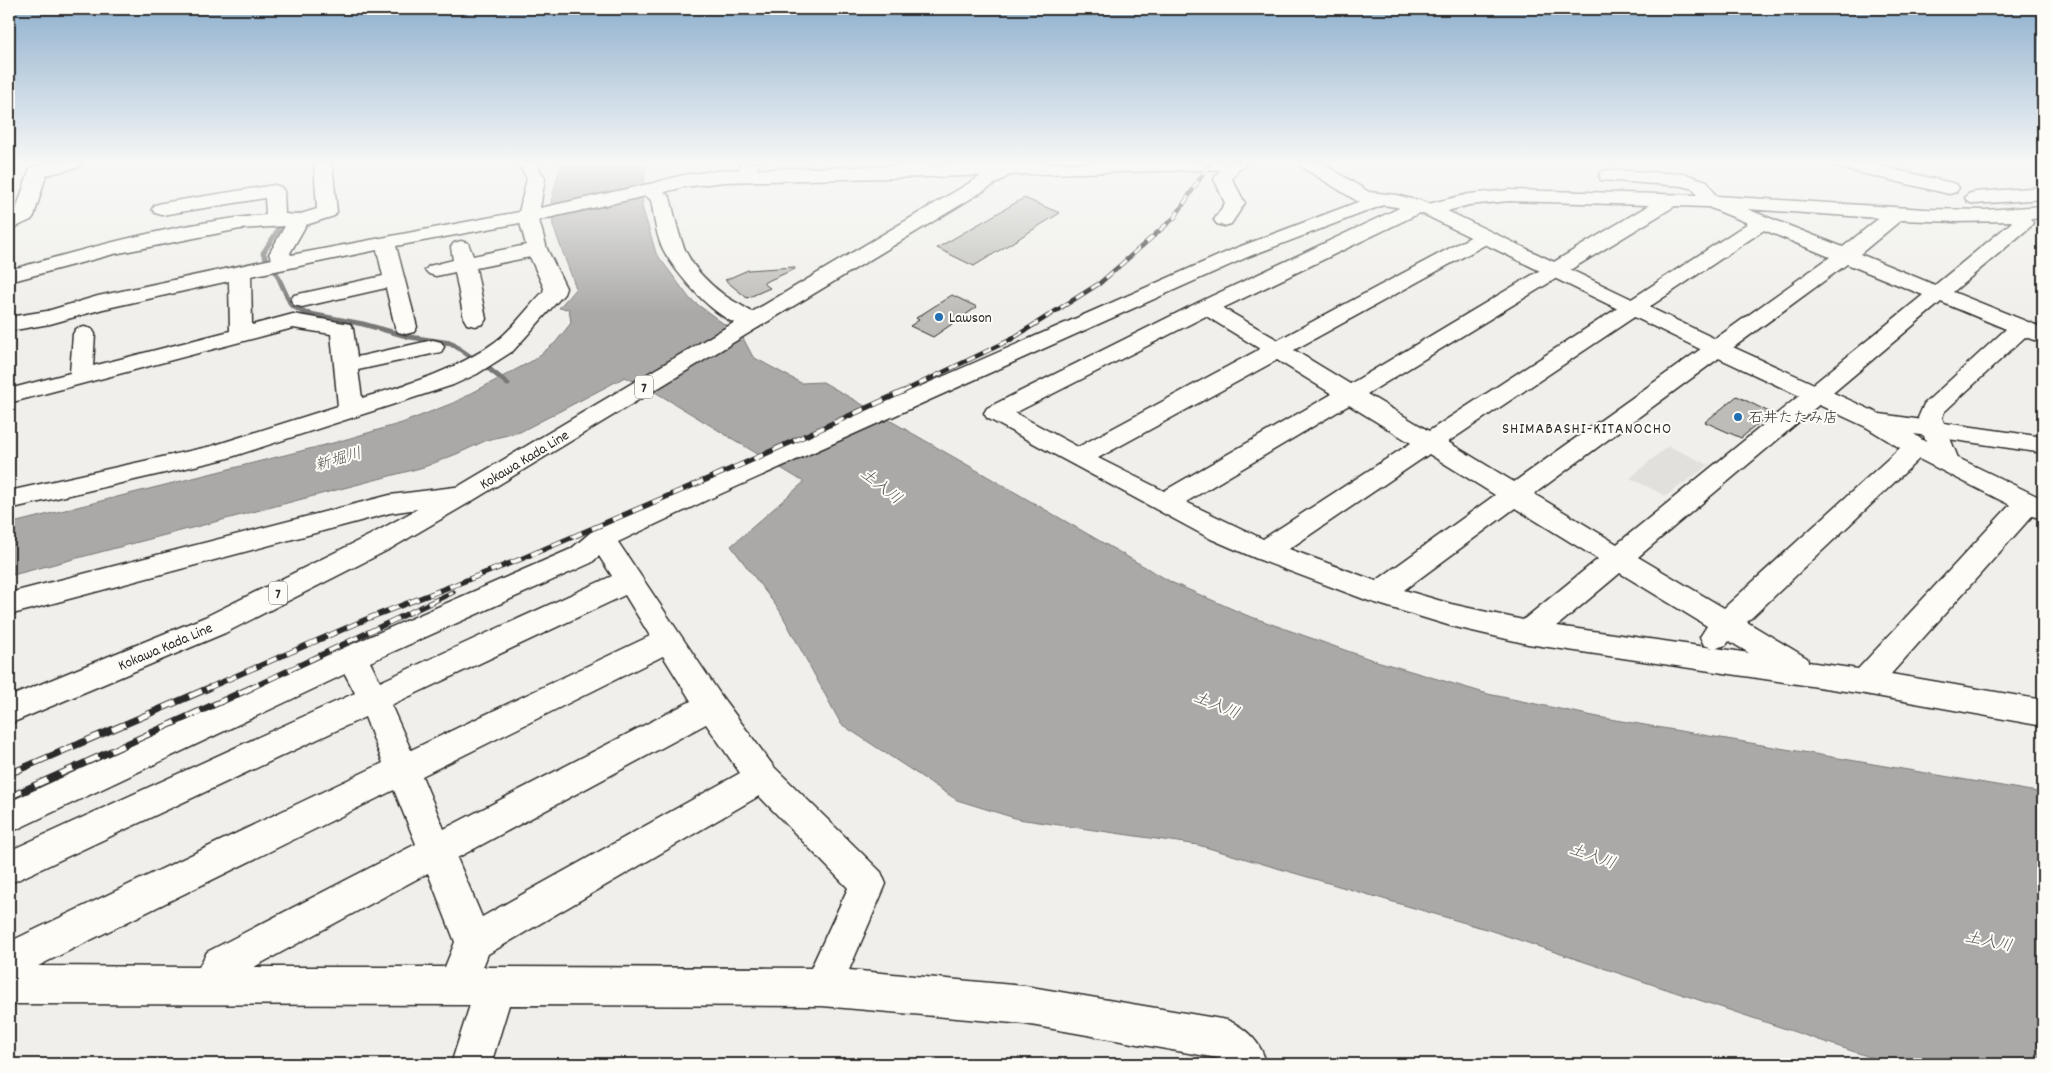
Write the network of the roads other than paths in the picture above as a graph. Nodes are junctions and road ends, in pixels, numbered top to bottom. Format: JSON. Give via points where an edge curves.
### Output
{"nodes":[{"id":1,"x":25,"y":213,"type":"edge"},
{"id":2,"x":276,"y":213,"type":"edge"},
{"id":3,"x":323,"y":213,"type":"edge"},
{"id":4,"x":538,"y":213,"type":"edge"},
{"id":5,"x":664,"y":213,"type":"edge"},
{"id":6,"x":933,"y":213,"type":"edge"},
{"id":7,"x":1228,"y":213,"type":"edge"},
{"id":8,"x":1345,"y":213,"type":"edge"},
{"id":9,"x":1414,"y":213,"type":"edge"},
{"id":10,"x":1435,"y":213,"type":"edge"},
{"id":11,"x":1649,"y":213,"type":"edge"},
{"id":12,"x":1746,"y":213,"type":"edge"},
{"id":13,"x":1890,"y":213,"type":"edge"},
{"id":14,"x":2029,"y":213,"type":"edge"},
{"id":15,"x":534,"y":214,"type":"junction"},
{"id":16,"x":1897,"y":214,"type":"junction"},
{"id":17,"x":2017,"y":214,"type":"junction"},
{"id":18,"x":1973,"y":215,"type":"joint"},
{"id":19,"x":276,"y":220,"type":"junction"},
{"id":20,"x":298,"y":220,"type":"junction"},
{"id":21,"x":1224,"y":220,"type":"dead end"},
{"id":22,"x":1763,"y":222,"type":"junction"},
{"id":23,"x":9,"y":224,"type":"edge"},
{"id":24,"x":457,"y":229,"type":"junction"},
{"id":25,"x":1485,"y":237,"type":"junction"},
{"id":26,"x":385,"y":242,"type":"junction"},
{"id":27,"x":537,"y":249,"type":"junction"},
{"id":28,"x":1846,"y":254,"type":"junction"},
{"id":29,"x":286,"y":262,"type":"junction"},
{"id":30,"x":464,"y":264,"type":"junction"},
{"id":31,"x":436,"y":270,"type":"dead end"},
{"id":32,"x":1554,"y":271,"type":"junction"},
{"id":33,"x":240,"y":273,"type":"junction"},
{"id":34,"x":9,"y":276,"type":"edge"},
{"id":35,"x":395,"y":280,"type":"junction"},
{"id":36,"x":1938,"y":293,"type":"junction"},
{"id":37,"x":302,"y":300,"type":"dead end"},
{"id":38,"x":1207,"y":306,"type":"junction"},
{"id":39,"x":1633,"y":309,"type":"junction"},
{"id":40,"x":475,"y":319,"type":"dead end"},
{"id":41,"x":751,"y":322,"type":"junction"},
{"id":42,"x":9,"y":324,"type":"edge"},
{"id":43,"x":406,"y":327,"type":"dead end"},
{"id":44,"x":2037,"y":332,"type":"edge"},
{"id":45,"x":84,"y":334,"type":"dead end"},
{"id":46,"x":241,"y":336,"type":"junction"},
{"id":47,"x":433,"y":347,"type":"dead end"},
{"id":48,"x":1716,"y":348,"type":"junction"},
{"id":49,"x":1277,"y":350,"type":"junction"},
{"id":50,"x":346,"y":366,"type":"junction"},
{"id":51,"x":81,"y":377,"type":"junction"},
{"id":52,"x":1350,"y":394,"type":"junction"},
{"id":53,"x":1815,"y":394,"type":"junction"},
{"id":54,"x":9,"y":396,"type":"edge"},
{"id":55,"x":350,"y":411,"type":"junction"},
{"id":56,"x":1875,"y":421,"type":"junction"},
{"id":57,"x":1934,"y":429,"type":"junction"},
{"id":58,"x":1430,"y":441,"type":"junction"},
{"id":59,"x":2043,"y":445,"type":"edge"},
{"id":60,"x":1916,"y":447,"type":"junction"},
{"id":61,"x":1078,"y":458,"type":"junction"},
{"id":62,"x":1947,"y":463,"type":"junction"},
{"id":63,"x":1514,"y":494,"type":"junction"},
{"id":64,"x":463,"y":495,"type":"junction"},
{"id":65,"x":9,"y":500,"type":"edge"},
{"id":66,"x":1164,"y":503,"type":"junction"},
{"id":67,"x":2035,"y":507,"type":"edge"},
{"id":68,"x":601,"y":539,"type":"junction"},
{"id":69,"x":1265,"y":552,"type":"junction"},
{"id":70,"x":1618,"y":558,"type":"junction"},
{"id":71,"x":630,"y":580,"type":"junction"},
{"id":72,"x":1379,"y":593,"type":"junction"},
{"id":73,"x":9,"y":604,"type":"edge"},
{"id":74,"x":1726,"y":624,"type":"junction"},
{"id":75,"x":1528,"y":633,"type":"junction"},
{"id":76,"x":669,"y":640,"type":"junction"},
{"id":77,"x":352,"y":657,"type":"junction"},
{"id":78,"x":1698,"y":658,"type":"junction"},
{"id":79,"x":1808,"y":674,"type":"junction"},
{"id":80,"x":1865,"y":682,"type":"junction"},
{"id":81,"x":373,"y":699,"type":"junction"},
{"id":82,"x":711,"y":706,"type":"junction"},
{"id":83,"x":9,"y":711,"type":"edge"},
{"id":84,"x":2043,"y":713,"type":"edge"},
{"id":85,"x":402,"y":770,"type":"junction"},
{"id":86,"x":762,"y":777,"type":"junction"},
{"id":87,"x":9,"y":818,"type":"edge"},
{"id":88,"x":436,"y":851,"type":"junction"},
{"id":89,"x":9,"y":868,"type":"edge"},
{"id":90,"x":474,"y":942,"type":"junction"},
{"id":91,"x":9,"y":964,"type":"edge"},
{"id":92,"x":9,"y":985,"type":"edge"},
{"id":93,"x":210,"y":986,"type":"junction"},
{"id":94,"x":456,"y":986,"type":"junction"},
{"id":95,"x":495,"y":986,"type":"junction"},
{"id":96,"x":822,"y":987,"type":"junction"},
{"id":97,"x":471,"y":1064,"type":"edge"},
{"id":98,"x":1246,"y":1064,"type":"edge"}],
"edges":[{"from":1,"to":23,"type":"street"},
{"from":2,"to":19,"type":"street"},
{"from":3,"to":20,"type":"street"},
{"from":4,"to":15,"type":"street"},
{"from":5,"to":41,"type":"street","via":[[672,246],[693,278],[723,306]]},
{"from":6,"to":41,"type":"street","name":"Kokawa Kada Line","number":"7"},
{"from":7,"to":21,"type":"street"},
{"from":8,"to":68,"type":"street","via":[[1243,252]]},
{"from":9,"to":38,"type":"street"},
{"from":10,"to":25,"type":"street"},
{"from":11,"to":32,"type":"street"},
{"from":12,"to":22,"type":"street"},
{"from":13,"to":16,"type":"street"},
{"from":14,"to":17,"type":"street"},
{"from":15,"to":24,"type":"street"},
{"from":15,"to":27,"type":"street"},
{"from":16,"to":18,"type":"street"},
{"from":16,"to":28,"type":"street"},
{"from":17,"to":18,"type":"street"},
{"from":17,"to":36,"type":"street","via":[[2023,223]]},
{"from":19,"to":20,"type":"street"},
{"from":19,"to":34,"type":"street","via":[[240,223],[111,248]]},
{"from":20,"to":29,"type":"street","via":[[279,254]]},
{"from":22,"to":28,"type":"street"},
{"from":22,"to":39,"type":"street"},
{"from":24,"to":26,"type":"street"},
{"from":24,"to":30,"type":"street"},
{"from":25,"to":32,"type":"street"},
{"from":25,"to":49,"type":"street"},
{"from":26,"to":29,"type":"street"},
{"from":26,"to":35,"type":"street"},
{"from":27,"to":30,"type":"street"},
{"from":27,"to":55,"type":"street","via":[[556,288],[504,346],[445,380]]},
{"from":28,"to":36,"type":"street"},
{"from":28,"to":48,"type":"street"},
{"from":29,"to":33,"type":"street"},
{"from":30,"to":31,"type":"street"},
{"from":30,"to":40,"type":"street"},
{"from":32,"to":39,"type":"street"},
{"from":32,"to":52,"type":"street"},
{"from":33,"to":42,"type":"street"},
{"from":33,"to":46,"type":"street"},
{"from":35,"to":37,"type":"street"},
{"from":35,"to":43,"type":"street"},
{"from":36,"to":44,"type":"street"},
{"from":36,"to":53,"type":"street"},
{"from":38,"to":49,"type":"street"},
{"from":38,"to":61,"type":"street","via":[[996,412]]},
{"from":39,"to":48,"type":"street"},
{"from":39,"to":58,"type":"street"},
{"from":41,"to":64,"type":"street","name":"Kokawa Kada Line","number":"7"},
{"from":44,"to":57,"type":"street","via":[[1933,409],[1930,418]]},
{"from":45,"to":51,"type":"street"},
{"from":46,"to":50,"type":"street","via":[[293,321],[342,329]]},
{"from":46,"to":51,"type":"street"},
{"from":47,"to":50,"type":"street"},
{"from":48,"to":53,"type":"street"},
{"from":48,"to":63,"type":"street"},
{"from":49,"to":52,"type":"street"},
{"from":49,"to":61,"type":"street"},
{"from":50,"to":55,"type":"street"},
{"from":51,"to":54,"type":"street"},
{"from":52,"to":58,"type":"street"},
{"from":52,"to":66,"type":"street"},
{"from":53,"to":56,"type":"street"},
{"from":53,"to":70,"type":"street"},
{"from":55,"to":65,"type":"street","via":[[216,453]]},
{"from":56,"to":57,"type":"street"},
{"from":56,"to":60,"type":"street"},
{"from":57,"to":59,"type":"street"},
{"from":57,"to":62,"type":"street"},
{"from":58,"to":63,"type":"street"},
{"from":58,"to":69,"type":"street"},
{"from":60,"to":62,"type":"street"},
{"from":60,"to":74,"type":"street"},
{"from":61,"to":66,"type":"street"},
{"from":62,"to":67,"type":"street"},
{"from":63,"to":70,"type":"street"},
{"from":63,"to":72,"type":"street"},
{"from":64,"to":73,"type":"street","via":[[390,504]]},
{"from":64,"to":83,"type":"street","name":"Kokawa Kada Line","number":"7","via":[[380,542],[215,625]]},
{"from":66,"to":69,"type":"street"},
{"from":67,"to":80,"type":"street"},
{"from":68,"to":71,"type":"street"},
{"from":68,"to":77,"type":"street","via":[[581,556]]},
{"from":69,"to":72,"type":"street"},
{"from":70,"to":74,"type":"street"},
{"from":70,"to":75,"type":"street"},
{"from":71,"to":76,"type":"street"},
{"from":71,"to":81,"type":"street"},
{"from":72,"to":75,"type":"street","via":[[1451,615]]},
{"from":74,"to":78,"type":"street"},
{"from":74,"to":79,"type":"street"},
{"from":75,"to":78,"type":"street"},
{"from":76,"to":82,"type":"street"},
{"from":76,"to":85,"type":"street"},
{"from":77,"to":81,"type":"street"},
{"from":77,"to":87,"type":"street"},
{"from":78,"to":79,"type":"street"},
{"from":79,"to":80,"type":"street"},
{"from":80,"to":84,"type":"street"},
{"from":81,"to":85,"type":"street"},
{"from":81,"to":89,"type":"street"},
{"from":82,"to":86,"type":"street"},
{"from":82,"to":88,"type":"street"},
{"from":85,"to":88,"type":"street"},
{"from":85,"to":91,"type":"street"},
{"from":86,"to":90,"type":"street"},
{"from":86,"to":96,"type":"street","via":[[868,884]]},
{"from":88,"to":90,"type":"street"},
{"from":88,"to":93,"type":"street","via":[[220,965]]},
{"from":90,"to":94,"type":"street"},
{"from":92,"to":93,"type":"street"},
{"from":93,"to":94,"type":"street"},
{"from":94,"to":95,"type":"street"},
{"from":95,"to":96,"type":"street"},
{"from":95,"to":97,"type":"street"},
{"from":96,"to":98,"type":"street","via":[[1024,1005],[1226,1040]]}]}
